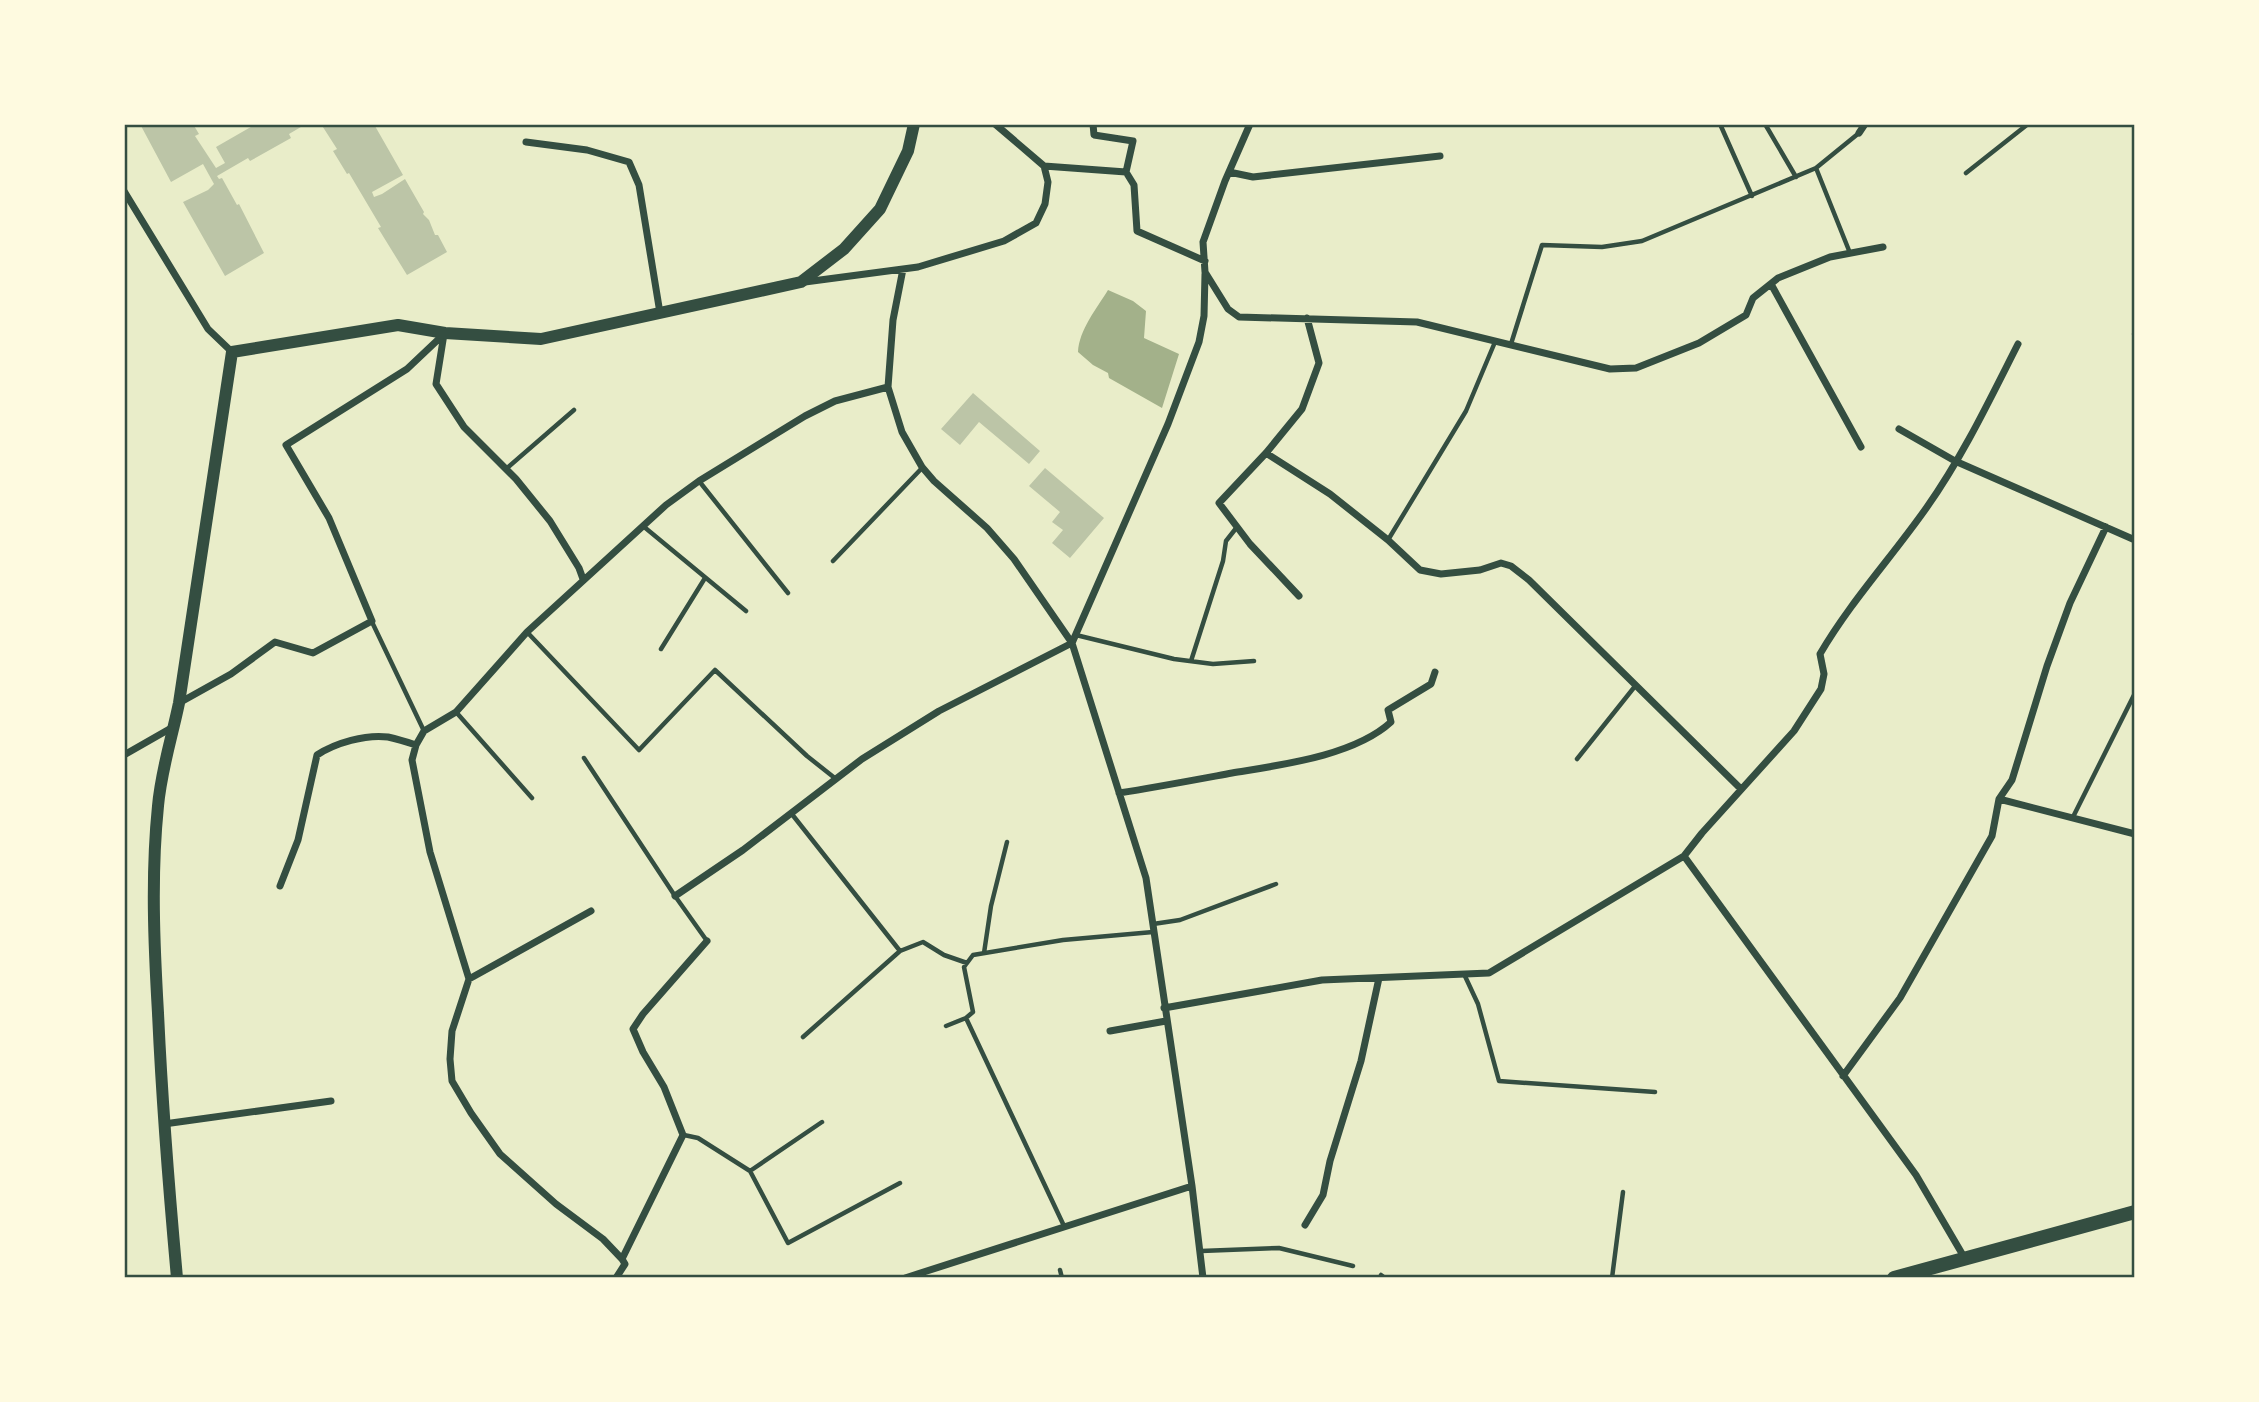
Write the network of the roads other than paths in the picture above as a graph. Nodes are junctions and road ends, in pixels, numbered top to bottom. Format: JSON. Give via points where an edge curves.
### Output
{"nodes":[{"id":1,"x":914,"y":124,"type":"edge"},
{"id":2,"x":995,"y":124,"type":"edge"},
{"id":3,"x":1093,"y":124,"type":"edge"},
{"id":4,"x":1250,"y":124,"type":"edge"},
{"id":5,"x":1720,"y":124,"type":"edge"},
{"id":6,"x":1765,"y":124,"type":"edge"},
{"id":7,"x":1865,"y":124,"type":"edge"},
{"id":8,"x":2028,"y":124,"type":"edge"},
{"id":9,"x":1859,"y":133,"type":"joint"},
{"id":10,"x":526,"y":142,"type":"dead end"},
{"id":11,"x":1440,"y":156,"type":"dead end"},
{"id":12,"x":1044,"y":166,"type":"junction"},
{"id":13,"x":1816,"y":168,"type":"junction"},
{"id":14,"x":1126,"y":172,"type":"junction"},
{"id":15,"x":1229,"y":172,"type":"junction"},
{"id":16,"x":1966,"y":173,"type":"dead end"},
{"id":17,"x":1796,"y":177,"type":"junction"},
{"id":18,"x":124,"y":191,"type":"edge"},
{"id":19,"x":1752,"y":197,"type":"junction"},
{"id":20,"x":1883,"y":247,"type":"dead end"},
{"id":21,"x":1850,"y":253,"type":"junction"},
{"id":22,"x":1205,"y":261,"type":"junction"},
{"id":23,"x":903,"y":269,"type":"junction"},
{"id":24,"x":1205,"y":272,"type":"junction"},
{"id":25,"x":801,"y":282,"type":"junction"},
{"id":26,"x":1771,"y":284,"type":"junction"},
{"id":27,"x":660,"y":313,"type":"junction"},
{"id":28,"x":1307,"y":318,"type":"junction"},
{"id":29,"x":445,"y":333,"type":"junction"},
{"id":30,"x":1495,"y":341,"type":"junction"},
{"id":31,"x":2018,"y":344,"type":"dead end"},
{"id":32,"x":1510,"y":345,"type":"junction"},
{"id":33,"x":232,"y":352,"type":"junction"},
{"id":34,"x":888,"y":387,"type":"junction"},
{"id":35,"x":574,"y":410,"type":"dead end"},
{"id":36,"x":1899,"y":429,"type":"dead end"},
{"id":37,"x":1861,"y":447,"type":"dead end"},
{"id":38,"x":1266,"y":453,"type":"junction"},
{"id":39,"x":1955,"y":461,"type":"junction"},
{"id":40,"x":922,"y":467,"type":"junction"},
{"id":41,"x":506,"y":469,"type":"junction"},
{"id":42,"x":699,"y":481,"type":"junction"},
{"id":43,"x":642,"y":526,"type":"junction"},
{"id":44,"x":1237,"y":527,"type":"junction"},
{"id":45,"x":2106,"y":527,"type":"junction"},
{"id":46,"x":1388,"y":540,"type":"junction"},
{"id":47,"x":2135,"y":540,"type":"edge"},
{"id":48,"x":833,"y":561,"type":"dead end"},
{"id":49,"x":705,"y":578,"type":"junction"},
{"id":50,"x":583,"y":579,"type":"junction"},
{"id":51,"x":788,"y":593,"type":"dead end"},
{"id":52,"x":1299,"y":596,"type":"dead end"},
{"id":53,"x":746,"y":611,"type":"dead end"},
{"id":54,"x":372,"y":621,"type":"junction"},
{"id":55,"x":527,"y":632,"type":"junction"},
{"id":56,"x":1074,"y":639,"type":"junction"},
{"id":57,"x":662,"y":649,"type":"dead end"},
{"id":58,"x":1191,"y":661,"type":"junction"},
{"id":59,"x":1254,"y":661,"type":"dead end"},
{"id":60,"x":1435,"y":672,"type":"dead end"},
{"id":61,"x":1636,"y":685,"type":"junction"},
{"id":62,"x":2135,"y":693,"type":"edge"},
{"id":63,"x":179,"y":703,"type":"junction"},
{"id":64,"x":456,"y":712,"type":"junction"},
{"id":65,"x":174,"y":726,"type":"junction"},
{"id":66,"x":424,"y":731,"type":"junction"},
{"id":67,"x":416,"y":745,"type":"junction"},
{"id":68,"x":124,"y":755,"type":"edge"},
{"id":69,"x":583,"y":758,"type":"dead end"},
{"id":70,"x":1577,"y":759,"type":"dead end"},
{"id":71,"x":836,"y":779,"type":"junction"},
{"id":72,"x":1741,"y":789,"type":"junction"},
{"id":73,"x":1119,"y":793,"type":"junction"},
{"id":74,"x":532,"y":798,"type":"dead end"},
{"id":75,"x":1998,"y":799,"type":"junction"},
{"id":76,"x":791,"y":813,"type":"junction"},
{"id":77,"x":2073,"y":818,"type":"junction"},
{"id":78,"x":2135,"y":834,"type":"edge"},
{"id":79,"x":1007,"y":842,"type":"dead end"},
{"id":80,"x":1684,"y":856,"type":"junction"},
{"id":81,"x":1276,"y":884,"type":"dead end"},
{"id":82,"x":279,"y":886,"type":"dead end"},
{"id":83,"x":675,"y":897,"type":"junction"},
{"id":84,"x":592,"y":911,"type":"dead end"},
{"id":85,"x":1153,"y":928,"type":"junction"},
{"id":86,"x":707,"y":941,"type":"joint"},
{"id":87,"x":900,"y":951,"type":"junction"},
{"id":88,"x":984,"y":953,"type":"junction"},
{"id":89,"x":967,"y":962,"type":"junction"},
{"id":90,"x":1464,"y":974,"type":"junction"},
{"id":91,"x":1379,"y":978,"type":"junction"},
{"id":92,"x":469,"y":979,"type":"junction"},
{"id":93,"x":1164,"y":1008,"type":"junction"},
{"id":94,"x":966,"y":1018,"type":"junction"},
{"id":95,"x":1166,"y":1021,"type":"junction"},
{"id":96,"x":946,"y":1026,"type":"dead end"},
{"id":97,"x":1110,"y":1031,"type":"dead end"},
{"id":98,"x":803,"y":1037,"type":"dead end"},
{"id":99,"x":1843,"y":1076,"type":"junction"},
{"id":100,"x":1655,"y":1093,"type":"dead end"},
{"id":101,"x":331,"y":1101,"type":"dead end"},
{"id":102,"x":822,"y":1122,"type":"dead end"},
{"id":103,"x":163,"y":1124,"type":"junction"},
{"id":104,"x":683,"y":1135,"type":"junction"},
{"id":105,"x":750,"y":1171,"type":"junction"},
{"id":106,"x":900,"y":1183,"type":"dead end"},
{"id":107,"x":1192,"y":1186,"type":"junction"},
{"id":108,"x":1623,"y":1192,"type":"dead end"},
{"id":109,"x":2135,"y":1212,"type":"edge"},
{"id":110,"x":1305,"y":1225,"type":"dead end"},
{"id":111,"x":1065,"y":1227,"type":"junction"},
{"id":112,"x":1200,"y":1251,"type":"junction"},
{"id":113,"x":1964,"y":1257,"type":"junction"},
{"id":114,"x":622,"y":1259,"type":"junction"},
{"id":115,"x":1353,"y":1266,"type":"dead end"},
{"id":116,"x":1060,"y":1270,"type":"dead end"},
{"id":117,"x":177,"y":1278,"type":"edge"},
{"id":118,"x":616,"y":1278,"type":"edge"},
{"id":119,"x":905,"y":1278,"type":"edge"},
{"id":120,"x":1062,"y":1278,"type":"edge"},
{"id":121,"x":1203,"y":1278,"type":"edge"},
{"id":122,"x":1612,"y":1278,"type":"edge"},
{"id":123,"x":1894,"y":1278,"type":"edge"}],
"edges":[{"from":1,"to":25,"type":"street","via":[[908,151],[880,209],[844,249]]},
{"from":2,"to":12,"type":"street"},
{"from":3,"to":14,"type":"street","via":[[1094,135],[1133,141]]},
{"from":4,"to":15,"type":"street"},
{"from":5,"to":19,"type":"lane"},
{"from":6,"to":17,"type":"lane"},
{"from":7,"to":9,"type":"street"},
{"from":8,"to":16,"type":"lane"},
{"from":9,"to":13,"type":"lane"},
{"from":10,"to":27,"type":"street","via":[[587,150],[629,162],[639,185]]},
{"from":11,"to":15,"type":"street","via":[[1253,177]]},
{"from":12,"to":14,"type":"street"},
{"from":12,"to":23,"type":"street","via":[[1048,182],[1045,205],[1035,223],[1004,241]]},
{"from":13,"to":17,"type":"lane"},
{"from":13,"to":21,"type":"lane"},
{"from":14,"to":22,"type":"street","via":[[1134,185],[1137,231]]},
{"from":15,"to":22,"type":"street","via":[[1203,242]]},
{"from":17,"to":19,"type":"lane"},
{"from":18,"to":33,"type":"street","via":[[208,329]]},
{"from":19,"to":32,"type":"lane","via":[[1642,241],[1602,247],[1542,246]]},
{"from":20,"to":21,"type":"street"},
{"from":21,"to":26,"type":"street","via":[[1830,257]]},
{"from":22,"to":24,"type":"street"},
{"from":23,"to":25,"type":"street"},
{"from":23,"to":34,"type":"street"},
{"from":24,"to":28,"type":"street","via":[[1228,309],[1239,317]]},
{"from":24,"to":56,"type":"street","via":[[1199,342]]},
{"from":25,"to":27,"type":"street"},
{"from":26,"to":32,"type":"street","via":[[1753,298],[1746,315],[1699,343],[1636,369],[1610,369]]},
{"from":26,"to":37,"type":"street"},
{"from":27,"to":29,"type":"street","via":[[541,339]]},
{"from":28,"to":30,"type":"street","via":[[1417,322]]},
{"from":28,"to":38,"type":"street","via":[[1319,363],[1302,409]]},
{"from":29,"to":33,"type":"street","via":[[398,325]]},
{"from":29,"to":41,"type":"street","via":[[436,384],[464,427]]},
{"from":29,"to":54,"type":"street","via":[[407,369],[286,445],[329,518]]},
{"from":30,"to":32,"type":"street"},
{"from":30,"to":46,"type":"lane","via":[[1466,411]]},
{"from":31,"to":39,"type":"street"},
{"from":33,"to":63,"type":"street"},
{"from":34,"to":40,"type":"street","via":[[902,432]]},
{"from":34,"to":42,"type":"street","via":[[835,401]]},
{"from":35,"to":41,"type":"lane"},
{"from":36,"to":39,"type":"street"},
{"from":38,"to":44,"type":"street","via":[[1219,503]]},
{"from":38,"to":46,"type":"street","via":[[1331,494]]},
{"from":39,"to":45,"type":"street"},
{"from":39,"to":72,"type":"street","via":[[1928,506],[1836,627],[1820,654],[1821,689],[1794,731]]},
{"from":40,"to":48,"type":"lane"},
{"from":40,"to":56,"type":"street","via":[[987,528]]},
{"from":41,"to":50,"type":"street","via":[[550,521]]},
{"from":42,"to":43,"type":"street"},
{"from":42,"to":51,"type":"lane"},
{"from":43,"to":49,"type":"lane"},
{"from":43,"to":50,"type":"street"},
{"from":44,"to":52,"type":"street"},
{"from":44,"to":58,"type":"lane","via":[[1226,541]]},
{"from":45,"to":47,"type":"street"},
{"from":45,"to":75,"type":"street","via":[[2047,666],[2012,780]]},
{"from":46,"to":61,"type":"street","via":[[1420,570],[1441,574],[1501,563],[1511,566]]},
{"from":49,"to":53,"type":"lane"},
{"from":49,"to":57,"type":"lane"},
{"from":50,"to":55,"type":"street"},
{"from":54,"to":63,"type":"street","via":[[313,653],[275,642],[232,674]]},
{"from":54,"to":66,"type":"lane"},
{"from":55,"to":64,"type":"street"},
{"from":55,"to":71,"type":"lane","via":[[639,750],[715,670]]},
{"from":56,"to":58,"type":"lane"},
{"from":56,"to":71,"type":"street","via":[[939,711]]},
{"from":56,"to":73,"type":"street"},
{"from":58,"to":59,"type":"lane"},
{"from":60,"to":73,"type":"street","via":[[1431,684],[1388,709],[1391,722],[1384,729],[1340,749],[1286,764]]},
{"from":61,"to":70,"type":"lane"},
{"from":61,"to":72,"type":"street"},
{"from":62,"to":77,"type":"lane"},
{"from":63,"to":65,"type":"street"},
{"from":64,"to":66,"type":"street"},
{"from":64,"to":74,"type":"lane"},
{"from":65,"to":68,"type":"street"},
{"from":65,"to":103,"type":"street","via":[[158,804],[153,865]]},
{"from":66,"to":67,"type":"street"},
{"from":67,"to":82,"type":"street","via":[[386,737],[363,739],[317,755],[298,840]]},
{"from":67,"to":92,"type":"street","via":[[412,760],[430,852]]},
{"from":69,"to":83,"type":"lane"},
{"from":71,"to":76,"type":"street"},
{"from":72,"to":80,"type":"street"},
{"from":73,"to":85,"type":"street","via":[[1146,878]]},
{"from":75,"to":77,"type":"street"},
{"from":75,"to":99,"type":"street","via":[[1992,836],[1950,912],[1900,998]]},
{"from":76,"to":83,"type":"street"},
{"from":76,"to":87,"type":"lane"},
{"from":77,"to":78,"type":"street"},
{"from":79,"to":88,"type":"lane"},
{"from":80,"to":90,"type":"street","via":[[1489,974]]},
{"from":80,"to":99,"type":"street"},
{"from":81,"to":85,"type":"lane"},
{"from":83,"to":86,"type":"lane"},
{"from":84,"to":92,"type":"street"},
{"from":85,"to":88,"type":"lane"},
{"from":85,"to":93,"type":"street"},
{"from":86,"to":104,"type":"street","via":[[633,1029]]},
{"from":87,"to":89,"type":"lane","via":[[923,942]]},
{"from":87,"to":98,"type":"lane"},
{"from":88,"to":89,"type":"lane"},
{"from":89,"to":94,"type":"lane","via":[[965,976],[973,1012]]},
{"from":90,"to":91,"type":"street"},
{"from":90,"to":100,"type":"lane","via":[[1478,1004],[1499,1081]]},
{"from":91,"to":93,"type":"street","via":[[1322,980]]},
{"from":91,"to":110,"type":"street","via":[[1361,1061],[1322,1195]]},
{"from":92,"to":114,"type":"street","via":[[452,1031],[452,1081],[500,1154]]},
{"from":93,"to":95,"type":"street"},
{"from":94,"to":96,"type":"lane"},
{"from":94,"to":111,"type":"lane"},
{"from":95,"to":97,"type":"street"},
{"from":95,"to":107,"type":"street"},
{"from":99,"to":113,"type":"street","via":[[1916,1175]]},
{"from":101,"to":103,"type":"street"},
{"from":102,"to":105,"type":"lane"},
{"from":103,"to":117,"type":"street"},
{"from":104,"to":105,"type":"lane","via":[[698,1138]]},
{"from":104,"to":114,"type":"street"},
{"from":105,"to":106,"type":"lane","via":[[788,1243]]},
{"from":107,"to":111,"type":"street"},
{"from":107,"to":112,"type":"street"},
{"from":108,"to":122,"type":"lane"},
{"from":109,"to":113,"type":"main road"},
{"from":111,"to":119,"type":"street"},
{"from":112,"to":115,"type":"lane","via":[[1279,1248]]},
{"from":112,"to":121,"type":"street"},
{"from":113,"to":123,"type":"main road"},
{"from":114,"to":118,"type":"street","via":[[625,1264]]},
{"from":116,"to":120,"type":"lane"}]}
